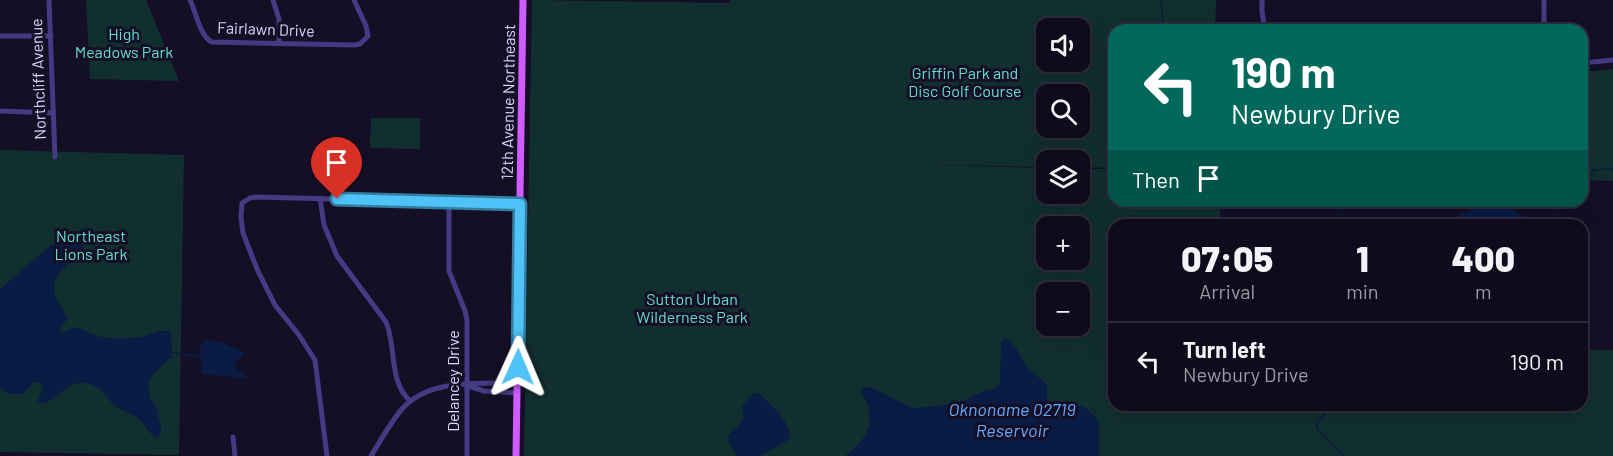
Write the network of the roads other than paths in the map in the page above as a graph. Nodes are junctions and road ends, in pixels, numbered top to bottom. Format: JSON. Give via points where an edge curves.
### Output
{"nodes":[{"id":1,"x":49,"y":0,"type":"edge"},
{"id":2,"x":190,"y":0,"type":"edge"},
{"id":3,"x":273,"y":0,"type":"edge"},
{"id":4,"x":354,"y":0,"type":"edge"},
{"id":5,"x":523,"y":0,"type":"edge"},
{"id":6,"x":1262,"y":0,"type":"edge"},
{"id":7,"x":1544,"y":0,"type":"edge"},
{"id":8,"x":1264,"y":24,"type":"edge"},
{"id":9,"x":1544,"y":24,"type":"edge"},
{"id":10,"x":0,"y":36,"type":"edge"},
{"id":11,"x":51,"y":36,"type":"junction"},
{"id":12,"x":279,"y":43,"type":"junction"},
{"id":13,"x":1613,"y":60,"type":"edge"},
{"id":14,"x":1588,"y":62,"type":"edge"},
{"id":15,"x":0,"y":111,"type":"edge"},
{"id":16,"x":53,"y":113,"type":"junction"},
{"id":17,"x":55,"y":157,"type":"dead end"},
{"id":18,"x":320,"y":198,"type":"junction"},
{"id":19,"x":449,"y":202,"type":"junction"},
{"id":20,"x":520,"y":204,"type":"junction"},
{"id":21,"x":368,"y":283,"type":"dead end"},
{"id":22,"x":362,"y":289,"type":"junction"},
{"id":23,"x":518,"y":383,"type":"junction"},
{"id":24,"x":467,"y":385,"type":"junction"},
{"id":25,"x":518,"y":393,"type":"junction"},
{"id":26,"x":410,"y":401,"type":"junction"},
{"id":27,"x":233,"y":437,"type":"dead end"},
{"id":28,"x":235,"y":456,"type":"edge"},
{"id":29,"x":327,"y":456,"type":"edge"},
{"id":30,"x":371,"y":456,"type":"edge"},
{"id":31,"x":467,"y":456,"type":"edge"},
{"id":32,"x":516,"y":456,"type":"edge"}],
"edges":[{"from":1,"to":11,"type":"street","name":"Northcliff Avenue"},
{"from":2,"to":12,"type":"street","name":"Fairlawn Drive","via":[[208,40]]},
{"from":3,"to":12,"type":"street","via":[[279,19]]},
{"from":4,"to":12,"type":"street","name":"Fairlawn Drive","via":[[366,26],[367,38],[360,44]]},
{"from":5,"to":20,"type":"main road","name":"12th Avenue Northeast"},
{"from":6,"to":8,"type":"street"},
{"from":7,"to":9,"type":"street"},
{"from":10,"to":11,"type":"street"},
{"from":11,"to":16,"type":"street","name":"Northcliff Avenue"},
{"from":13,"to":14,"type":"street"},
{"from":15,"to":16,"type":"street"},
{"from":16,"to":17,"type":"street","name":"Northcliff Avenue"},
{"from":18,"to":19,"type":"street"},
{"from":18,"to":22,"type":"street","via":[[326,231],[337,255]]},
{"from":18,"to":29,"type":"street","via":[[250,198],[242,203],[241,218],[246,244],[270,298],[315,360]]},
{"from":19,"to":20,"type":"street"},
{"from":19,"to":24,"type":"street","name":"Delancey Drive","via":[[449,272],[466,314]]},
{"from":20,"to":23,"type":"main road","name":"12th Avenue Northeast"},
{"from":21,"to":22,"type":"street"},
{"from":22,"to":26,"type":"street","via":[[386,322],[397,380]]},
{"from":23,"to":24,"type":"street"},
{"from":23,"to":25,"type":"main road","name":"12th Avenue Northeast"},
{"from":24,"to":25,"type":"street","via":[[484,391]]},
{"from":24,"to":26,"type":"street","via":[[435,388]]},
{"from":24,"to":31,"type":"street","name":"Delancey Drive"},
{"from":25,"to":32,"type":"main road","name":"12th Avenue Northeast"},
{"from":26,"to":30,"type":"street"},
{"from":27,"to":28,"type":"street"}]}
